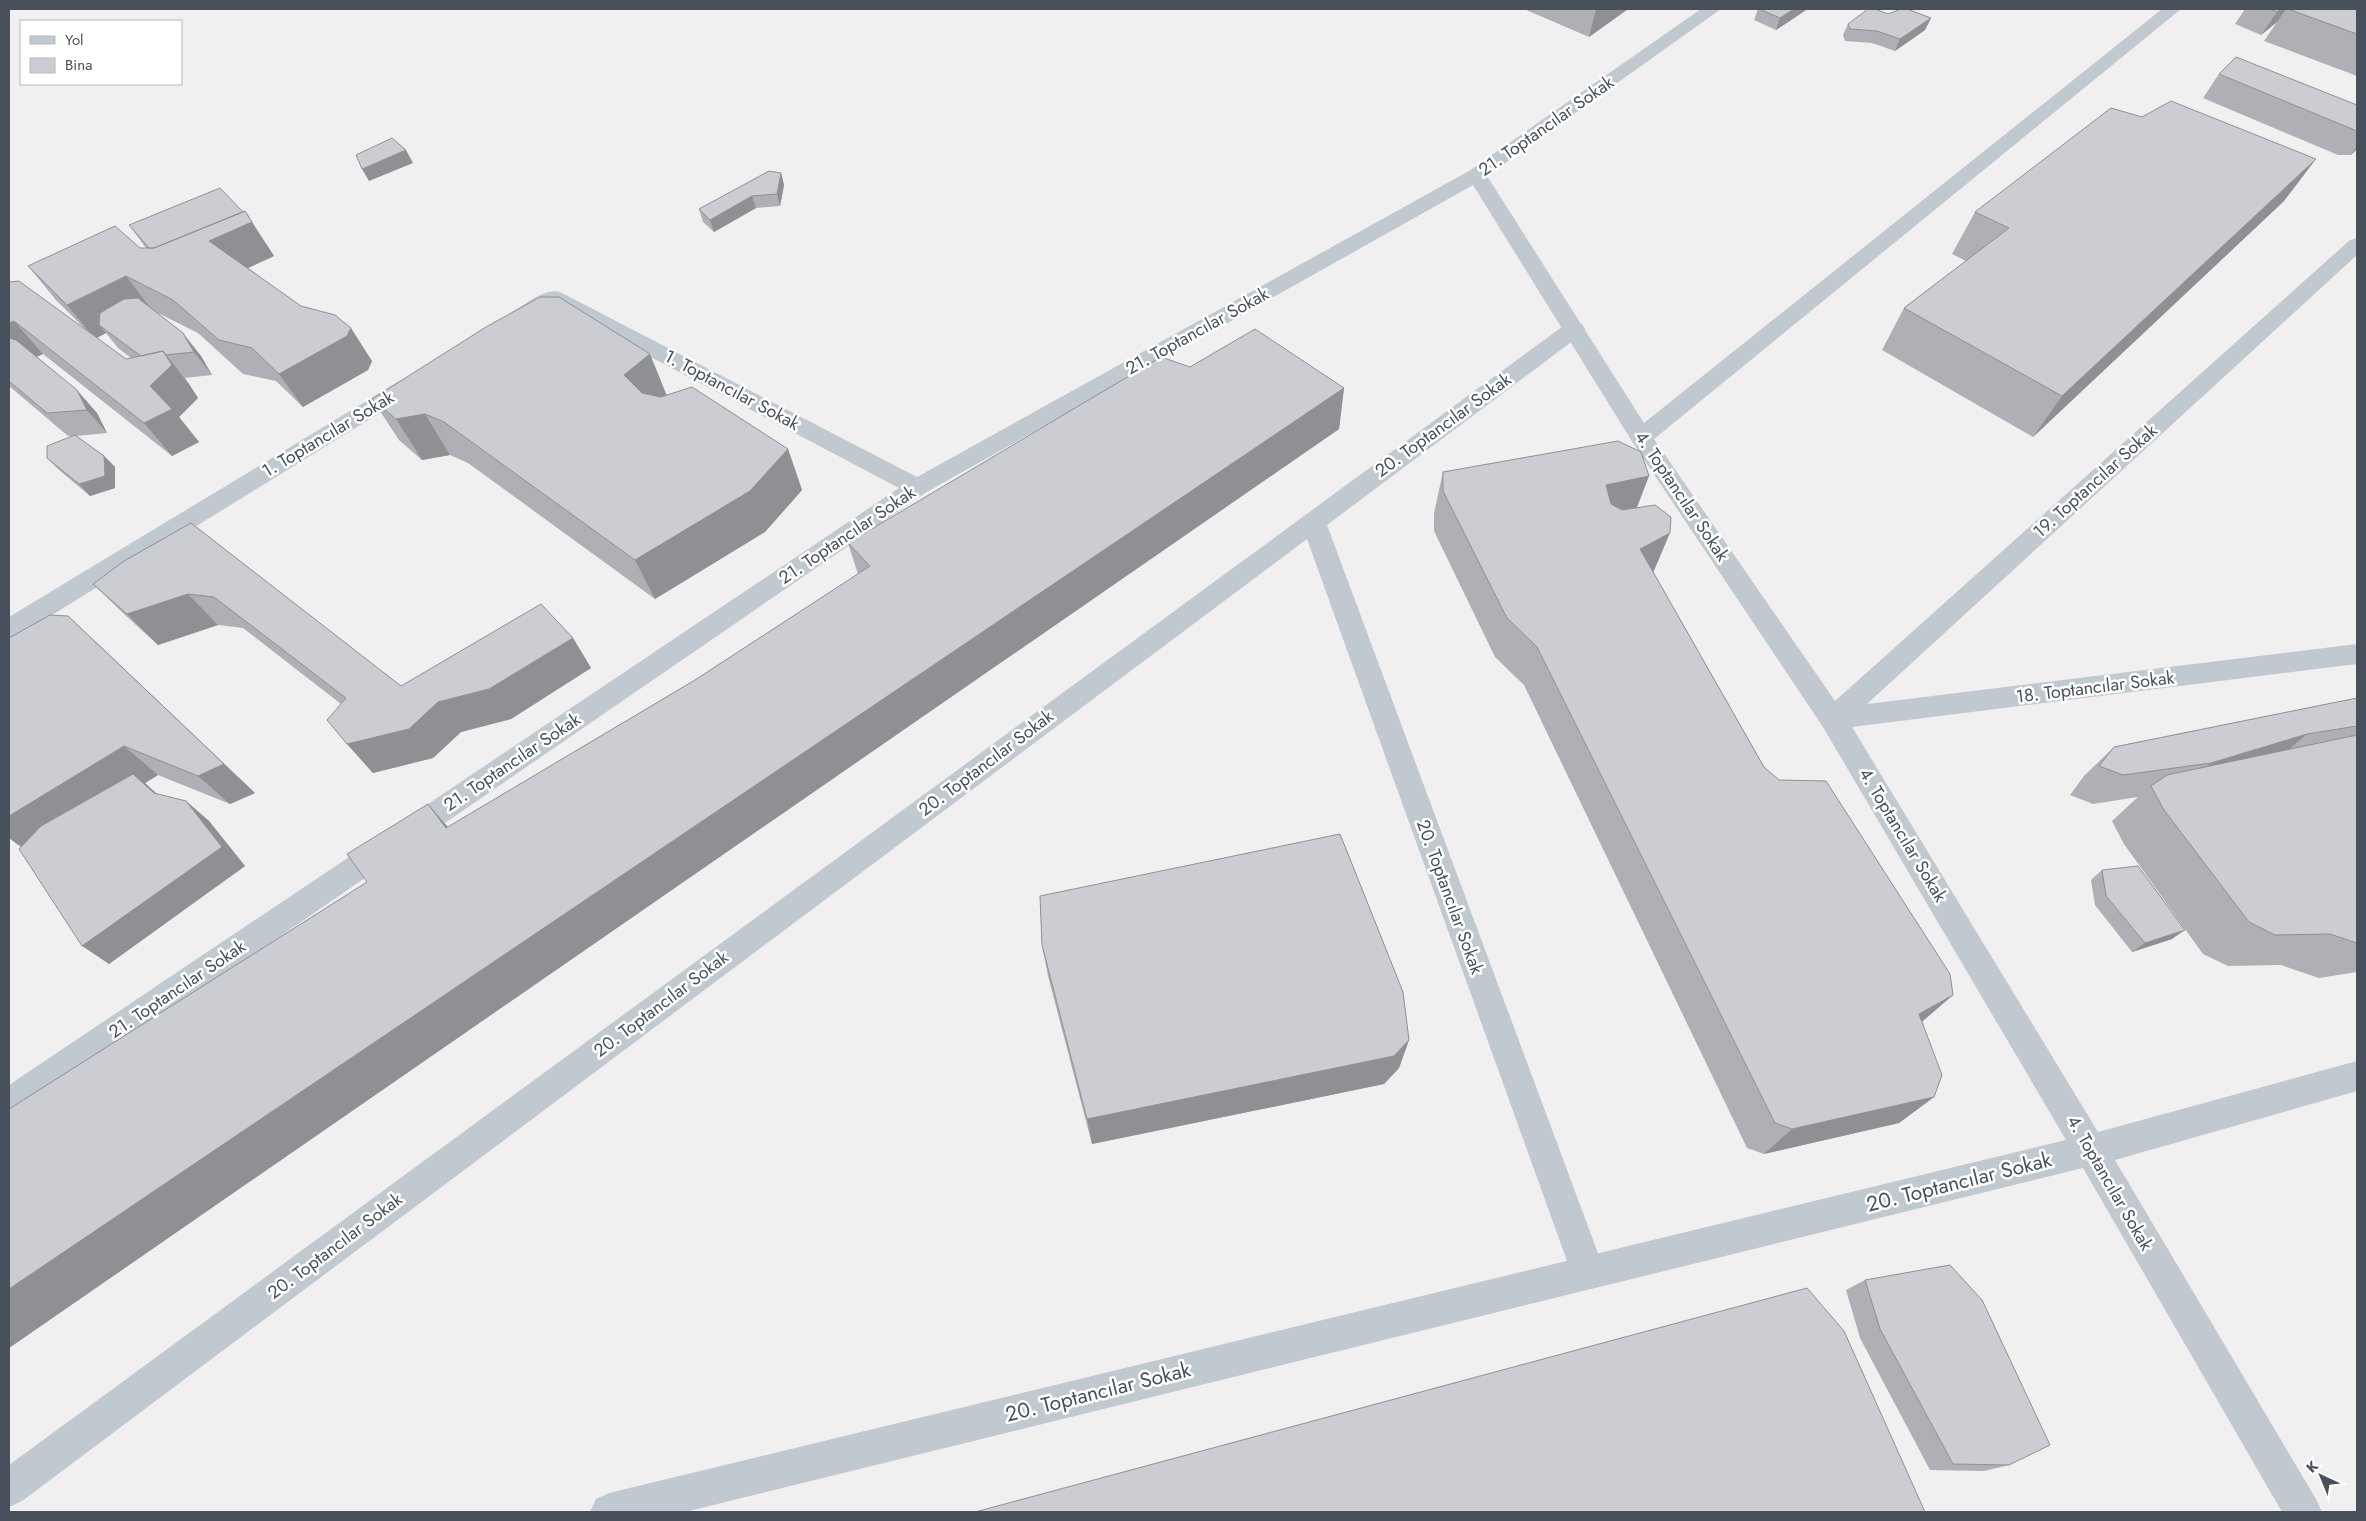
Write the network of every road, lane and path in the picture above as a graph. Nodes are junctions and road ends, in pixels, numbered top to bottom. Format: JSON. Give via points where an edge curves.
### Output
{"nodes":[{"id":1,"x":1712,"y":9,"type":"edge"},
{"id":2,"x":2172,"y":9,"type":"edge"},
{"id":3,"x":1476,"y":176,"type":"junction"},
{"id":4,"x":2357,"y":244,"type":"edge"},
{"id":5,"x":502,"y":328,"type":"edge"},
{"id":6,"x":1574,"y":329,"type":"junction"},
{"id":7,"x":426,"y":375,"type":"edge"},
{"id":8,"x":1641,"y":437,"type":"junction"},
{"id":9,"x":917,"y":488,"type":"junction"},
{"id":10,"x":1313,"y":521,"type":"junction"},
{"id":11,"x":9,"y":629,"type":"edge"},
{"id":12,"x":2357,"y":654,"type":"edge"},
{"id":13,"x":1833,"y":719,"type":"junction"},
{"id":14,"x":2357,"y":1076,"type":"edge"},
{"id":15,"x":9,"y":1104,"type":"edge"},
{"id":16,"x":2091,"y":1150,"type":"junction"},
{"id":17,"x":1588,"y":1272,"type":"junction"},
{"id":18,"x":9,"y":1488,"type":"edge"},
{"id":19,"x":609,"y":1512,"type":"edge"},
{"id":20,"x":2303,"y":1512,"type":"edge"}],
"edges":[{"from":1,"to":3,"type":"street","name":"21. Toptancılar Sokak"},
{"from":2,"to":8,"type":"street"},
{"from":3,"to":6,"type":"street","name":"4. Toptancılar Sokak"},
{"from":3,"to":9,"type":"street","name":"21. Toptancılar Sokak"},
{"from":4,"to":13,"type":"street","name":"19. Toptancılar Sokak"},
{"from":5,"to":9,"type":"street","name":"1. Toptancılar Sokak","via":[[553,297]]},
{"from":6,"to":8,"type":"street","name":"4. Toptancılar Sokak"},
{"from":6,"to":10,"type":"street","name":"20. Toptancılar Sokak"},
{"from":7,"to":11,"type":"street","name":"1. Toptancılar Sokak"},
{"from":8,"to":13,"type":"street","name":"4. Toptancılar Sokak"},
{"from":9,"to":15,"type":"street","name":"21. Toptancılar Sokak"},
{"from":10,"to":17,"type":"street","name":"20. Toptancılar Sokak"},
{"from":10,"to":18,"type":"street","name":"20. Toptancılar Sokak"},
{"from":12,"to":13,"type":"street","name":"18. Toptancılar Sokak"},
{"from":13,"to":16,"type":"street","name":"4. Toptancılar Sokak"},
{"from":14,"to":16,"type":"street","name":"20. Toptancılar Sokak"},
{"from":16,"to":17,"type":"street","name":"20. Toptancılar Sokak"},
{"from":16,"to":20,"type":"street","name":"4. Toptancılar Sokak"},
{"from":17,"to":19,"type":"street","name":"20. Toptancılar Sokak"}]}
